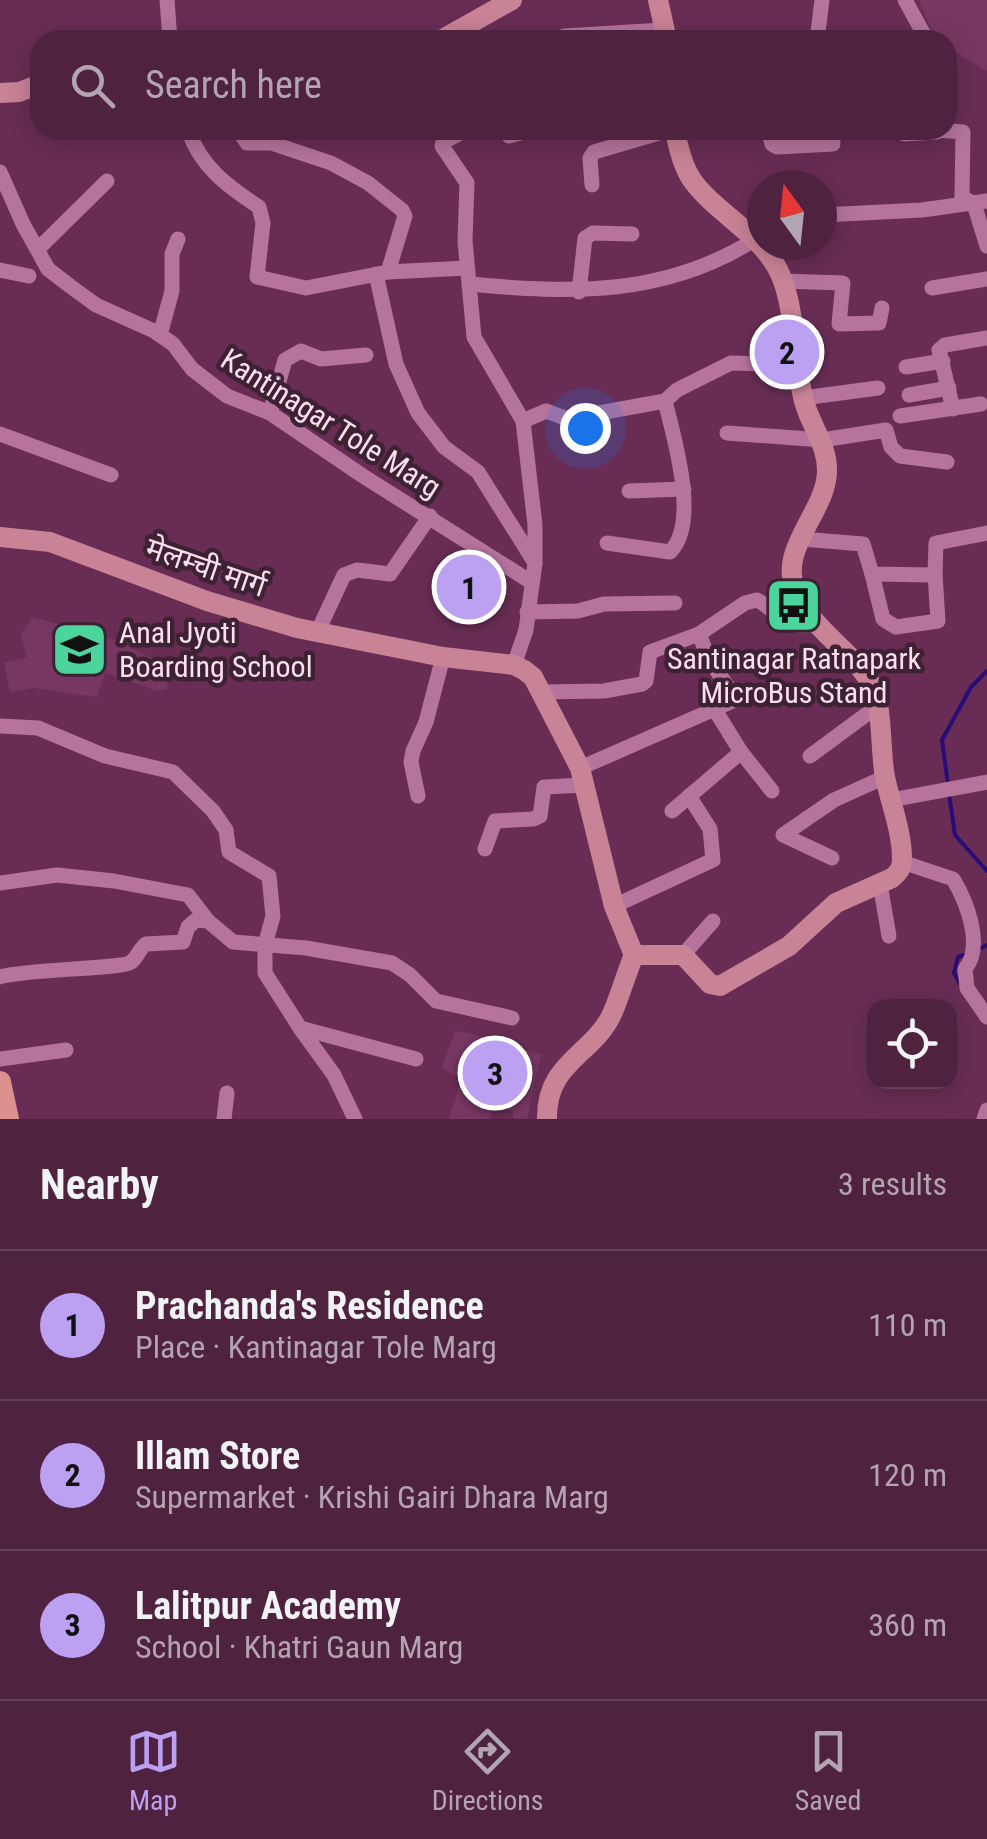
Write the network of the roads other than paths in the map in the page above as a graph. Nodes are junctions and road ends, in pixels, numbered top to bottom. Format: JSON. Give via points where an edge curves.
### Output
{"nodes":[{"id":1,"x":167,"y":0,"type":"edge"},
{"id":2,"x":512,"y":0,"type":"edge"},
{"id":3,"x":658,"y":0,"type":"edge"},
{"id":4,"x":822,"y":0,"type":"edge"},
{"id":5,"x":904,"y":0,"type":"edge"},
{"id":6,"x":169,"y":30,"type":"edge"},
{"id":7,"x":459,"y":30,"type":"edge"},
{"id":8,"x":664,"y":30,"type":"edge"},
{"id":9,"x":818,"y":30,"type":"edge"},
{"id":10,"x":921,"y":30,"type":"edge"},
{"id":11,"x":30,"y":88,"type":"edge"},
{"id":12,"x":0,"y":94,"type":"edge"},
{"id":13,"x":957,"y":132,"type":"edge"},
{"id":14,"x":193,"y":140,"type":"edge"},
{"id":15,"x":246,"y":140,"type":"edge"},
{"id":16,"x":447,"y":140,"type":"edge"},
{"id":17,"x":637,"y":140,"type":"edge"},
{"id":18,"x":676,"y":140,"type":"edge"},
{"id":19,"x":771,"y":140,"type":"edge"},
{"id":20,"x":833,"y":140,"type":"edge"},
{"id":21,"x":0,"y":172,"type":"edge"},
{"id":22,"x":107,"y":181,"type":"dead end"},
{"id":23,"x":592,"y":185,"type":"dead end"},
{"id":24,"x":980,"y":202,"type":"edge"},
{"id":25,"x":837,"y":214,"type":"edge"},
{"id":26,"x":747,"y":227,"type":"edge"},
{"id":27,"x":632,"y":234,"type":"dead end"},
{"id":28,"x":747,"y":238,"type":"edge"},
{"id":29,"x":178,"y":239,"type":"dead end"},
{"id":30,"x":987,"y":246,"type":"edge"},
{"id":31,"x":38,"y":248,"type":"junction"},
{"id":32,"x":771,"y":260,"type":"edge"},
{"id":33,"x":0,"y":270,"type":"edge"},
{"id":34,"x":382,"y":273,"type":"junction"},
{"id":35,"x":29,"y":276,"type":"dead end"},
{"id":36,"x":468,"y":276,"type":"junction"},
{"id":37,"x":987,"y":279,"type":"edge"},
{"id":38,"x":783,"y":281,"type":"junction"},
{"id":39,"x":932,"y":288,"type":"dead end"},
{"id":40,"x":580,"y":292,"type":"junction"},
{"id":41,"x":882,"y":308,"type":"dead end"},
{"id":42,"x":160,"y":336,"type":"junction"},
{"id":43,"x":987,"y":338,"type":"edge"},
{"id":44,"x":366,"y":355,"type":"dead end"},
{"id":45,"x":943,"y":360,"type":"junction"},
{"id":46,"x":800,"y":365,"type":"junction"},
{"id":47,"x":906,"y":367,"type":"dead end"},
{"id":48,"x":878,"y":388,"type":"dead end"},
{"id":49,"x":949,"y":388,"type":"junction"},
{"id":50,"x":909,"y":394,"type":"dead end"},
{"id":51,"x":803,"y":398,"type":"junction"},
{"id":52,"x":666,"y":401,"type":"junction"},
{"id":53,"x":980,"y":404,"type":"dead end"},
{"id":54,"x":952,"y":409,"type":"junction"},
{"id":55,"x":270,"y":412,"type":"junction"},
{"id":56,"x":900,"y":416,"type":"dead end"},
{"id":57,"x":523,"y":421,"type":"junction"},
{"id":58,"x":727,"y":433,"type":"dead end"},
{"id":59,"x":0,"y":434,"type":"edge"},
{"id":60,"x":822,"y":440,"type":"junction"},
{"id":61,"x":947,"y":462,"type":"dead end"},
{"id":62,"x":111,"y":475,"type":"dead end"},
{"id":63,"x":684,"y":489,"type":"junction"},
{"id":64,"x":628,"y":491,"type":"dead end"},
{"id":65,"x":430,"y":516,"type":"junction"},
{"id":66,"x":987,"y":533,"type":"edge"},
{"id":67,"x":0,"y":537,"type":"edge"},
{"id":68,"x":801,"y":539,"type":"junction"},
{"id":69,"x":608,"y":543,"type":"dead end"},
{"id":70,"x":535,"y":563,"type":"junction"},
{"id":71,"x":872,"y":574,"type":"junction"},
{"id":72,"x":936,"y":574,"type":"junction"},
{"id":73,"x":531,"y":582,"type":"junction"},
{"id":74,"x":676,"y":603,"type":"dead end"},
{"id":75,"x":527,"y":612,"type":"junction"},
{"id":76,"x":815,"y":624,"type":"junction"},
{"id":77,"x":318,"y":632,"type":"junction"},
{"id":78,"x":699,"y":634,"type":"junction"},
{"id":79,"x":443,"y":657,"type":"junction"},
{"id":80,"x":514,"y":665,"type":"junction"},
{"id":81,"x":541,"y":692,"type":"junction"},
{"id":82,"x":879,"y":705,"type":"junction"},
{"id":83,"x":715,"y":710,"type":"junction"},
{"id":84,"x":0,"y":726,"type":"edge"},
{"id":85,"x":741,"y":752,"type":"junction"},
{"id":86,"x":810,"y":756,"type":"dead end"},
{"id":87,"x":583,"y":776,"type":"junction"},
{"id":88,"x":885,"y":777,"type":"junction"},
{"id":89,"x":987,"y":782,"type":"edge"},
{"id":90,"x":772,"y":791,"type":"dead end"},
{"id":91,"x":418,"y":796,"type":"dead end"},
{"id":92,"x":689,"y":796,"type":"junction"},
{"id":93,"x":891,"y":800,"type":"junction"},
{"id":94,"x":672,"y":811,"type":"dead end"},
{"id":95,"x":485,"y":849,"type":"dead end"},
{"id":96,"x":832,"y":858,"type":"dead end"},
{"id":97,"x":902,"y":862,"type":"junction"},
{"id":98,"x":0,"y":883,"type":"edge"},
{"id":99,"x":880,"y":884,"type":"junction"},
{"id":100,"x":614,"y":906,"type":"junction"},
{"id":101,"x":208,"y":920,"type":"junction"},
{"id":102,"x":713,"y":921,"type":"dead end"},
{"id":103,"x":889,"y":936,"type":"dead end"},
{"id":104,"x":265,"y":945,"type":"junction"},
{"id":105,"x":634,"y":955,"type":"junction"},
{"id":106,"x":682,"y":955,"type":"junction"},
{"id":107,"x":980,"y":955,"type":"edge"},
{"id":108,"x":0,"y":976,"type":"edge"},
{"id":109,"x":987,"y":1017,"type":"edge"},
{"id":110,"x":512,"y":1018,"type":"dead end"},
{"id":111,"x":300,"y":1028,"type":"junction"},
{"id":112,"x":66,"y":1050,"type":"dead end"},
{"id":113,"x":0,"y":1058,"type":"edge"},
{"id":114,"x":416,"y":1059,"type":"dead end"},
{"id":115,"x":227,"y":1093,"type":"dead end"},
{"id":116,"x":987,"y":1110,"type":"edge"},
{"id":117,"x":224,"y":1119,"type":"edge"},
{"id":118,"x":355,"y":1119,"type":"edge"},
{"id":119,"x":547,"y":1119,"type":"edge"},
{"id":120,"x":984,"y":1119,"type":"edge"}],
"edges":[{"from":1,"to":6,"type":"street"},
{"from":2,"to":7,"type":"main road"},
{"from":3,"to":8,"type":"main road"},
{"from":4,"to":9,"type":"street"},
{"from":5,"to":10,"type":"street"},
{"from":11,"to":12,"type":"main road"},
{"from":13,"to":24,"type":"street","via":[[963,132],[962,197]]},
{"from":14,"to":34,"type":"street","via":[[205,165],[259,207],[256,277],[306,288]]},
{"from":15,"to":34,"type":"street","via":[[330,162],[402,210]]},
{"from":16,"to":36,"type":"street","via":[[442,146],[467,182]]},
{"from":17,"to":23,"type":"street","via":[[594,152]]},
{"from":18,"to":26,"type":"main road","via":[[690,177],[708,199]]},
{"from":19,"to":20,"type":"street","via":[[787,147]]},
{"from":21,"to":31,"type":"street","name":"Kantinagar Tole Marg"},
{"from":22,"to":31,"type":"street"},
{"from":24,"to":25,"type":"street"},
{"from":24,"to":30,"type":"street"},
{"from":27,"to":40,"type":"street","via":[[585,238]]},
{"from":28,"to":40,"type":"street","via":[[722,260],[632,288]]},
{"from":29,"to":42,"type":"street"},
{"from":31,"to":42,"type":"street","name":"Kantinagar Tole Marg","via":[[48,269],[96,305]]},
{"from":32,"to":38,"type":"main road"},
{"from":33,"to":35,"type":"street"},
{"from":34,"to":36,"type":"street"},
{"from":34,"to":70,"type":"street","via":[[396,364],[418,413],[444,447],[478,472]]},
{"from":36,"to":40,"type":"street"},
{"from":36,"to":57,"type":"street","via":[[474,337]]},
{"from":37,"to":39,"type":"street"},
{"from":38,"to":41,"type":"street","via":[[844,283],[839,324],[879,324]]},
{"from":38,"to":46,"type":"main road"},
{"from":42,"to":55,"type":"street","name":"Kantinagar Tole Marg","via":[[227,396]]},
{"from":43,"to":45,"type":"street","via":[[944,345]]},
{"from":44,"to":55,"type":"street","via":[[289,356]]},
{"from":45,"to":47,"type":"street"},
{"from":45,"to":49,"type":"street"},
{"from":46,"to":51,"type":"main road"},
{"from":46,"to":52,"type":"street","via":[[731,363]]},
{"from":48,"to":51,"type":"street"},
{"from":49,"to":50,"type":"street"},
{"from":49,"to":54,"type":"street"},
{"from":51,"to":60,"type":"main road"},
{"from":52,"to":57,"type":"street","via":[[577,418],[546,411]]},
{"from":52,"to":63,"type":"street"},
{"from":53,"to":54,"type":"street"},
{"from":54,"to":56,"type":"street"},
{"from":55,"to":65,"type":"street","name":"Kantinagar Tole Marg"},
{"from":57,"to":70,"type":"street"},
{"from":58,"to":60,"type":"street"},
{"from":59,"to":62,"type":"street"},
{"from":60,"to":61,"type":"street","via":[[886,430],[900,456]]},
{"from":60,"to":68,"type":"main road","via":[[826,488]]},
{"from":63,"to":64,"type":"street"},
{"from":63,"to":69,"type":"street","via":[[680,536],[670,552]]},
{"from":65,"to":73,"type":"street","name":"Kantinagar Tole Marg"},
{"from":65,"to":77,"type":"street","via":[[390,574],[344,575]]},
{"from":66,"to":72,"type":"street","via":[[936,543]]},
{"from":67,"to":77,"type":"main road","name":"मेलम्ची मार्ग","via":[[50,542],[222,606]]},
{"from":68,"to":71,"type":"street","via":[[863,544]]},
{"from":68,"to":76,"type":"main road","via":[[794,586]]},
{"from":70,"to":73,"type":"street"},
{"from":71,"to":72,"type":"street"},
{"from":71,"to":72,"type":"street","via":[[883,619],[896,627],[938,621]]},
{"from":73,"to":75,"type":"street"},
{"from":74,"to":75,"type":"street"},
{"from":75,"to":80,"type":"street"},
{"from":76,"to":78,"type":"street","via":[[791,625],[757,600]]},
{"from":76,"to":82,"type":"main road","via":[[872,684]]},
{"from":77,"to":79,"type":"main road","name":"मेलम्ची मार्ग"},
{"from":78,"to":81,"type":"street","via":[[650,652],[642,684]]},
{"from":78,"to":83,"type":"street","via":[[734,696]]},
{"from":79,"to":80,"type":"main road","name":"मेलम्ची मार्ग"},
{"from":79,"to":91,"type":"street","via":[[411,762]]},
{"from":80,"to":81,"type":"main road"},
{"from":81,"to":87,"type":"main road"},
{"from":82,"to":86,"type":"street"},
{"from":82,"to":88,"type":"main road"},
{"from":83,"to":85,"type":"street"},
{"from":83,"to":87,"type":"street"},
{"from":84,"to":104,"type":"street","via":[[38,728],[183,778],[226,830],[229,852],[269,876],[273,916]]},
{"from":85,"to":90,"type":"street"},
{"from":85,"to":92,"type":"street"},
{"from":87,"to":95,"type":"street","via":[[544,787],[540,816],[495,821]]},
{"from":87,"to":100,"type":"main road"},
{"from":88,"to":93,"type":"main road"},
{"from":88,"to":96,"type":"street","via":[[834,800],[783,835]]},
{"from":89,"to":93,"type":"street"},
{"from":92,"to":94,"type":"street"},
{"from":92,"to":100,"type":"street","via":[[710,829],[713,860]]},
{"from":93,"to":97,"type":"main road"},
{"from":97,"to":99,"type":"main road","via":[[900,872]]},
{"from":97,"to":107,"type":"street","via":[[953,878]]},
{"from":98,"to":101,"type":"street","via":[[57,875],[114,881],[188,895]]},
{"from":99,"to":103,"type":"street"},
{"from":99,"to":106,"type":"main road","via":[[836,903],[789,946],[720,986]]},
{"from":100,"to":105,"type":"main road"},
{"from":101,"to":104,"type":"street","via":[[234,942]]},
{"from":101,"to":108,"type":"street","via":[[188,927],[183,942],[146,944],[131,962],[112,968]]},
{"from":102,"to":106,"type":"street"},
{"from":104,"to":110,"type":"street","via":[[392,964],[436,1001]]},
{"from":104,"to":111,"type":"street","via":[[265,973]]},
{"from":105,"to":106,"type":"main road"},
{"from":105,"to":119,"type":"main road","via":[[612,1016],[557,1079]]},
{"from":107,"to":109,"type":"street","via":[[964,969],[967,988]]},
{"from":111,"to":114,"type":"street"},
{"from":111,"to":118,"type":"street"},
{"from":112,"to":113,"type":"street"},
{"from":115,"to":117,"type":"street"},
{"from":116,"to":120,"type":"street"}]}
